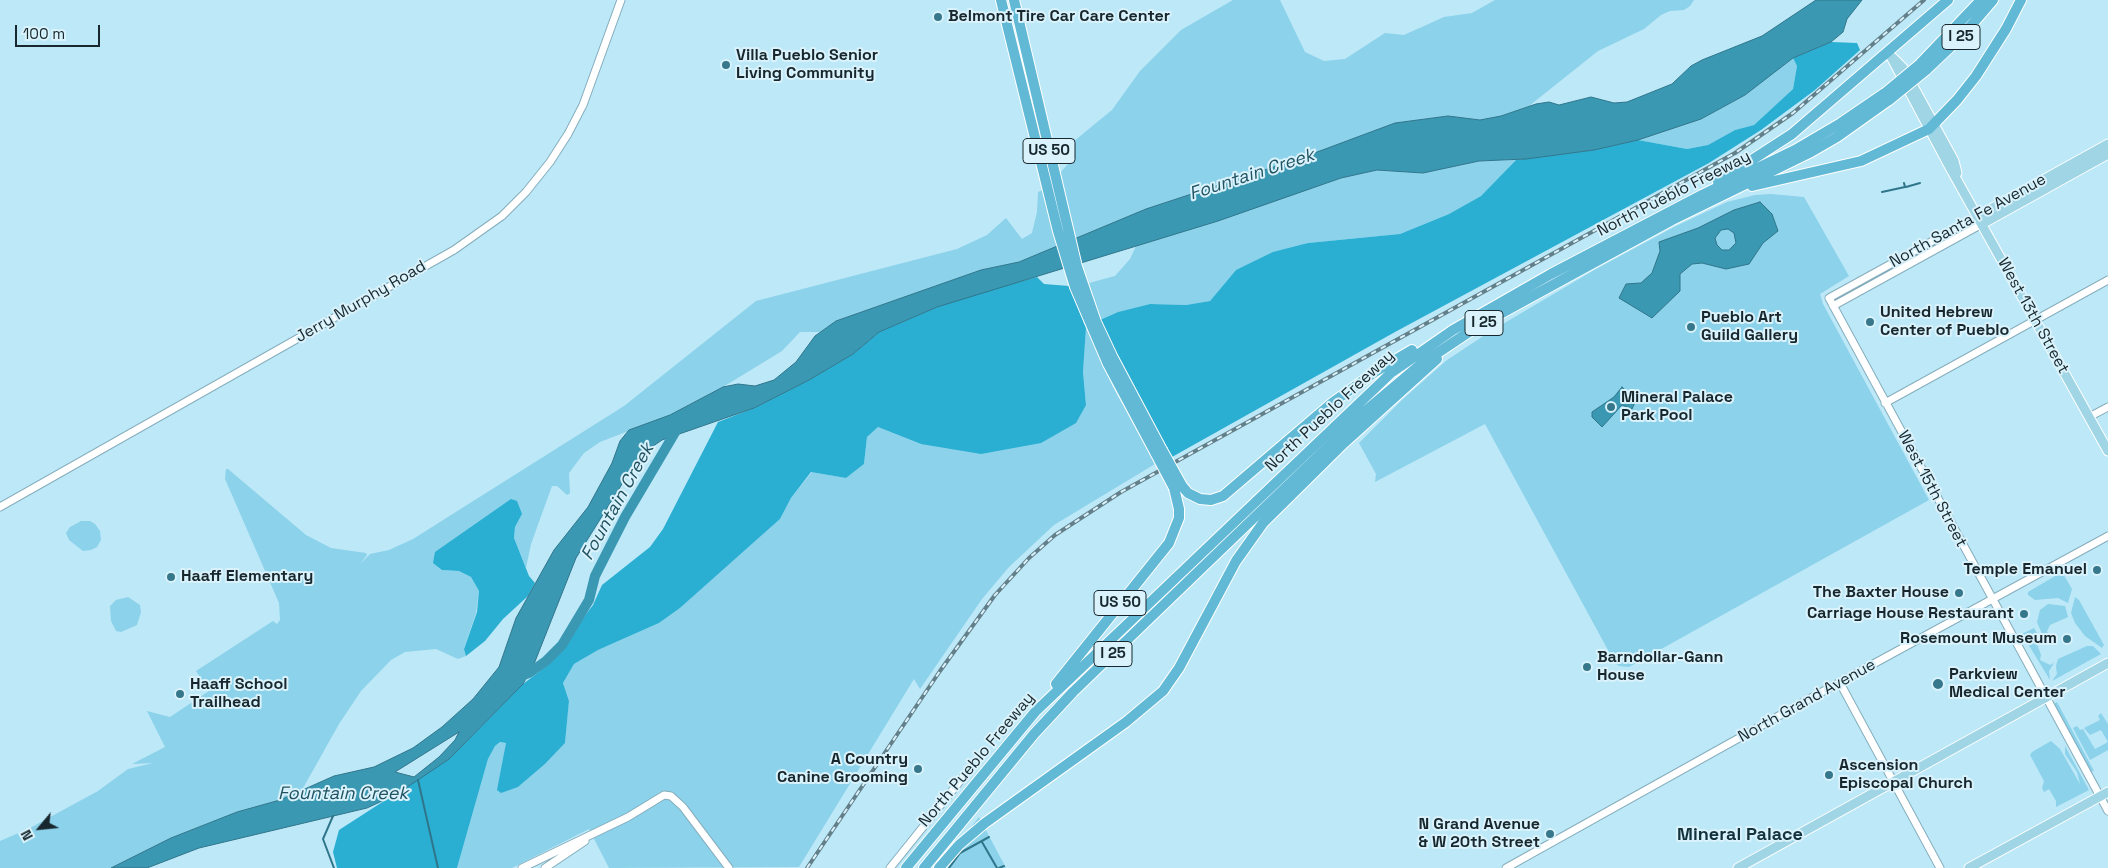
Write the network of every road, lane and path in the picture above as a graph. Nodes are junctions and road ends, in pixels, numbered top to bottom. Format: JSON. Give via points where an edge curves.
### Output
{"nodes":[{"id":1,"x":621,"y":0,"type":"edge"},
{"id":2,"x":1001,"y":0,"type":"edge"},
{"id":3,"x":1014,"y":0,"type":"edge"},
{"id":4,"x":1948,"y":0,"type":"edge"},
{"id":5,"x":1981,"y":0,"type":"edge"},
{"id":6,"x":1993,"y":0,"type":"edge"},
{"id":7,"x":2021,"y":0,"type":"edge"},
{"id":8,"x":1889,"y":53,"type":"junction"},
{"id":9,"x":1923,"y":67,"type":"junction"},
{"id":10,"x":1887,"y":97,"type":"junction"},
{"id":11,"x":1931,"y":127,"type":"junction"},
{"id":12,"x":2108,"y":144,"type":"edge"},
{"id":13,"x":2108,"y":154,"type":"edge"},
{"id":14,"x":1734,"y":190,"type":"junction"},
{"id":15,"x":1702,"y":195,"type":"junction"},
{"id":16,"x":1980,"y":220,"type":"junction"},
{"id":17,"x":1062,"y":229,"type":"junction"},
{"id":18,"x":2108,"y":280,"type":"edge"},
{"id":19,"x":1829,"y":298,"type":"joint"},
{"id":20,"x":1833,"y":306,"type":"junction"},
{"id":21,"x":2036,"y":319,"type":"junction"},
{"id":22,"x":1453,"y":330,"type":"junction"},
{"id":23,"x":1449,"y":344,"type":"junction"},
{"id":24,"x":1885,"y":403,"type":"junction"},
{"id":25,"x":2108,"y":407,"type":"edge"},
{"id":26,"x":2090,"y":417,"type":"junction"},
{"id":27,"x":2108,"y":451,"type":"edge"},
{"id":28,"x":1178,"y":487,"type":"junction"},
{"id":29,"x":0,"y":506,"type":"edge"},
{"id":30,"x":2108,"y":536,"type":"edge"},
{"id":31,"x":1992,"y":600,"type":"junction"},
{"id":32,"x":2108,"y":663,"type":"edge"},
{"id":33,"x":1840,"y":683,"type":"junction"},
{"id":34,"x":2046,"y":697,"type":"junction"},
{"id":35,"x":1035,"y":712,"type":"junction"},
{"id":36,"x":964,"y":776,"type":"dead end"},
{"id":37,"x":1894,"y":781,"type":"junction"},
{"id":38,"x":2104,"y":794,"type":"edge"},
{"id":39,"x":2108,"y":811,"type":"edge"},
{"id":40,"x":602,"y":830,"type":"junction"},
{"id":41,"x":522,"y":868,"type":"edge"},
{"id":42,"x":545,"y":868,"type":"edge"},
{"id":43,"x":729,"y":868,"type":"edge"},
{"id":44,"x":890,"y":868,"type":"edge"},
{"id":45,"x":906,"y":868,"type":"edge"},
{"id":46,"x":924,"y":868,"type":"edge"},
{"id":47,"x":939,"y":868,"type":"edge"},
{"id":48,"x":1506,"y":868,"type":"edge"},
{"id":49,"x":1738,"y":868,"type":"edge"},
{"id":50,"x":1940,"y":868,"type":"edge"},
{"id":51,"x":1969,"y":868,"type":"edge"}],
"edges":[{"from":1,"to":29,"type":"street","name":"Jerry Murphy Road","via":[[583,105],[568,134],[532,184],[502,216],[454,250]]},
{"from":2,"to":17,"type":"highway","number":"US 50"},
{"from":3,"to":17,"type":"highway","number":"US 50"},
{"from":4,"to":8,"type":"highway"},
{"from":5,"to":9,"type":"highway","name":"North Pueblo Freeway","number":"I 25"},
{"from":6,"to":9,"type":"highway","name":"North Pueblo Freeway","number":"I 25","via":[[1963,35]]},
{"from":7,"to":11,"type":"highway","via":[[1976,76]]},
{"from":8,"to":11,"type":"main road","name":"West 13th Street"},
{"from":8,"to":15,"type":"highway","via":[[1792,134],[1735,169]]},
{"from":9,"to":10,"type":"highway","name":"North Pueblo Freeway","number":"I 25","bridge":true},
{"from":10,"to":14,"type":"highway","name":"North Pueblo Freeway","number":"I 25","via":[[1837,137]]},
{"from":10,"to":15,"type":"highway","name":"North Pueblo Freeway","number":"I 25","via":[[1803,146]]},
{"from":11,"to":14,"type":"highway","via":[[1862,161]]},
{"from":11,"to":16,"type":"main road","name":"West 13th Street"},
{"from":12,"to":16,"type":"main road","name":"North Santa Fe Avenue"},
{"from":13,"to":16,"type":"main road","name":"North Santa Fe Avenue"},
{"from":14,"to":23,"type":"highway","name":"North Pueblo Freeway","number":"I 25","via":[[1639,238]]},
{"from":15,"to":22,"type":"highway","name":"North Pueblo Freeway","number":"I 25","via":[[1551,274]]},
{"from":16,"to":19,"type":"street","name":"North Santa Fe Avenue"},
{"from":16,"to":20,"type":"street","name":"North Santa Fe Avenue"},
{"from":16,"to":21,"type":"main road","name":"West 13th Street"},
{"from":17,"to":28,"type":"highway","number":"US 50","bridge":true,"via":[[1093,324]]},
{"from":18,"to":21,"type":"street"},
{"from":19,"to":20,"type":"street","name":"West 15th Street"},
{"from":20,"to":24,"type":"street","name":"West 15th Street"},
{"from":21,"to":24,"type":"street"},
{"from":21,"to":26,"type":"main road","name":"West 13th Street"},
{"from":22,"to":28,"type":"highway","via":[[1389,363],[1356,385],[1223,496],[1200,499]]},
{"from":22,"to":35,"type":"highway","name":"North Pueblo Freeway","number":"I 25","via":[[1412,356],[1373,389]]},
{"from":23,"to":46,"type":"highway","name":"North Pueblo Freeway","number":"I 25","via":[[1393,386],[1073,692],[1034,734]]},
{"from":23,"to":47,"type":"highway","via":[[1432,364],[1412,379],[1289,496],[1248,540],[1179,668],[1163,691],[1126,722],[985,822]]},
{"from":24,"to":31,"type":"street","name":"West 15th Street"},
{"from":25,"to":26,"type":"street"},
{"from":26,"to":27,"type":"main road","name":"West 13th Street"},
{"from":28,"to":35,"type":"highway","number":"US 50","via":[[1179,518],[1169,543]]},
{"from":30,"to":31,"type":"street","name":"North Grand Avenue"},
{"from":31,"to":33,"type":"street","name":"North Grand Avenue"},
{"from":31,"to":34,"type":"street","name":"West 15th Street"},
{"from":32,"to":34,"type":"main road"},
{"from":33,"to":37,"type":"street"},
{"from":33,"to":48,"type":"street","name":"North Grand Avenue"},
{"from":34,"to":37,"type":"main road"},
{"from":34,"to":38,"type":"street","name":"West 15th Street"},
{"from":35,"to":45,"type":"highway","name":"North Pueblo Freeway","number":"I 25"},
{"from":36,"to":44,"type":"street"},
{"from":37,"to":49,"type":"main road"},
{"from":37,"to":50,"type":"street"},
{"from":38,"to":39,"type":"street","name":"West 15th Street"},
{"from":38,"to":51,"type":"main road"},
{"from":40,"to":41,"type":"street"},
{"from":40,"to":42,"type":"street"},
{"from":40,"to":43,"type":"street","via":[[664,795],[671,796]]}]}
